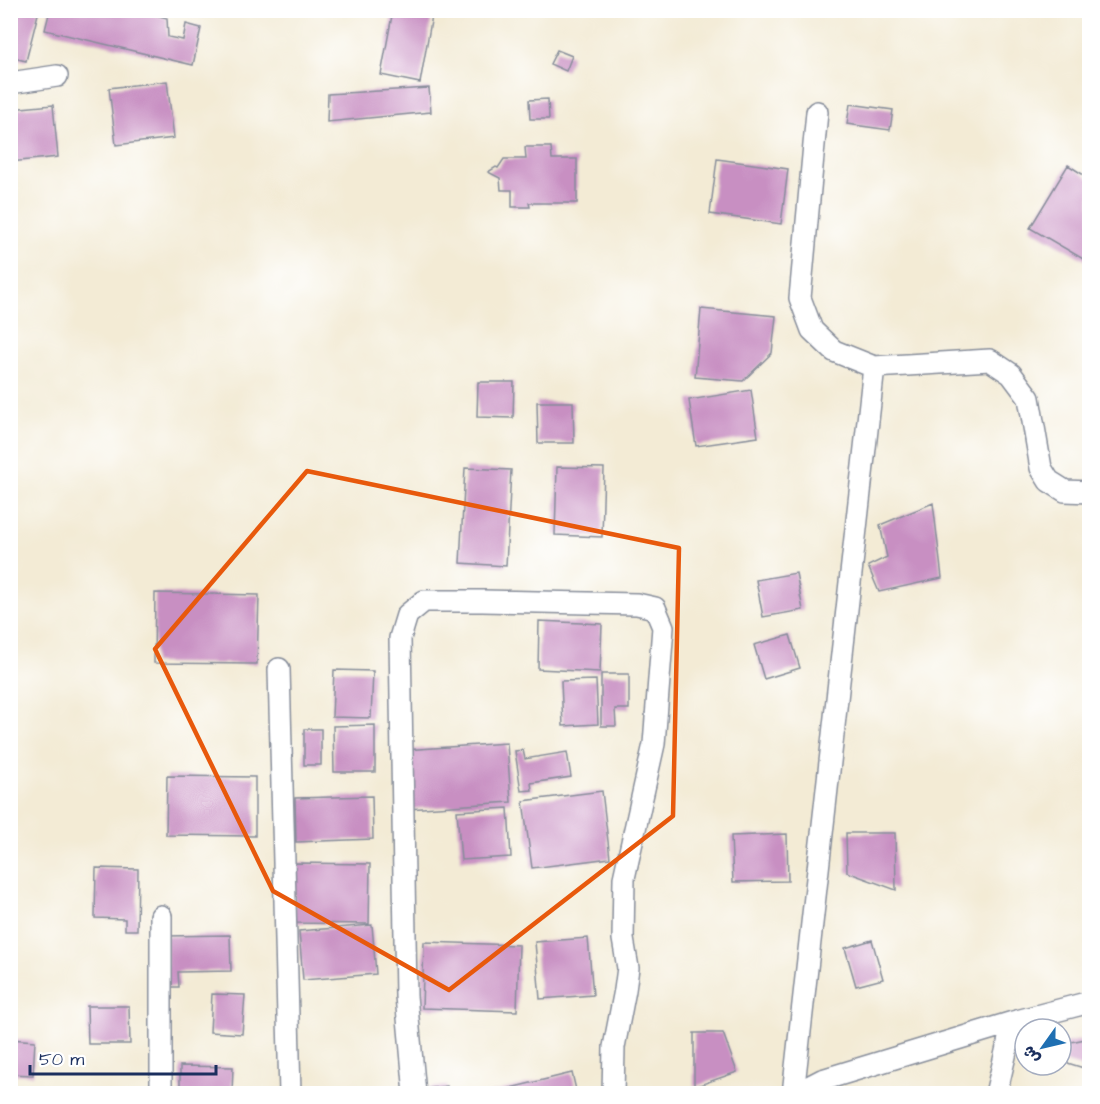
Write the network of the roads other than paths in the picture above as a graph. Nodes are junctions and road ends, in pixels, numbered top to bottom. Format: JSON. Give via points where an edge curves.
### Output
{"nodes":[{"id":1,"x":57,"y":76,"type":"dead end"},
{"id":2,"x":10,"y":83,"type":"edge"},
{"id":3,"x":817,"y":112,"type":"dead end"},
{"id":4,"x":874,"y":368,"type":"junction"},
{"id":5,"x":1089,"y":492,"type":"edge"},
{"id":6,"x":279,"y":669,"type":"dead end"},
{"id":7,"x":161,"y":916,"type":"dead end"},
{"id":8,"x":1089,"y":1002,"type":"edge"},
{"id":9,"x":1032,"y":1017,"type":"edge"},
{"id":10,"x":1013,"y":1022,"type":"joint"},
{"id":11,"x":161,"y":1094,"type":"edge"},
{"id":12,"x":290,"y":1094,"type":"edge"},
{"id":13,"x":415,"y":1094,"type":"edge"},
{"id":14,"x":613,"y":1094,"type":"edge"},
{"id":15,"x":794,"y":1094,"type":"edge"},
{"id":16,"x":996,"y":1094,"type":"edge"}],
"edges":[{"from":1,"to":2,"type":"street"},
{"from":3,"to":4,"type":"street","via":[[800,298],[812,330],[834,351]]},
{"from":4,"to":5,"type":"street","via":[[990,360],[1011,374],[1029,398],[1041,468],[1048,481],[1065,491]]},
{"from":4,"to":15,"type":"street"},
{"from":6,"to":12,"type":"street"},
{"from":7,"to":11,"type":"street"},
{"from":8,"to":9,"type":"street"},
{"from":10,"to":15,"type":"street","via":[[822,1080]]},
{"from":10,"to":16,"type":"street"},
{"from":13,"to":14,"type":"street","via":[[406,996],[400,638],[406,615],[424,602],[470,601],[637,604],[655,608],[663,627],[654,744],[624,878],[623,939],[628,968],[614,1047]]}]}
